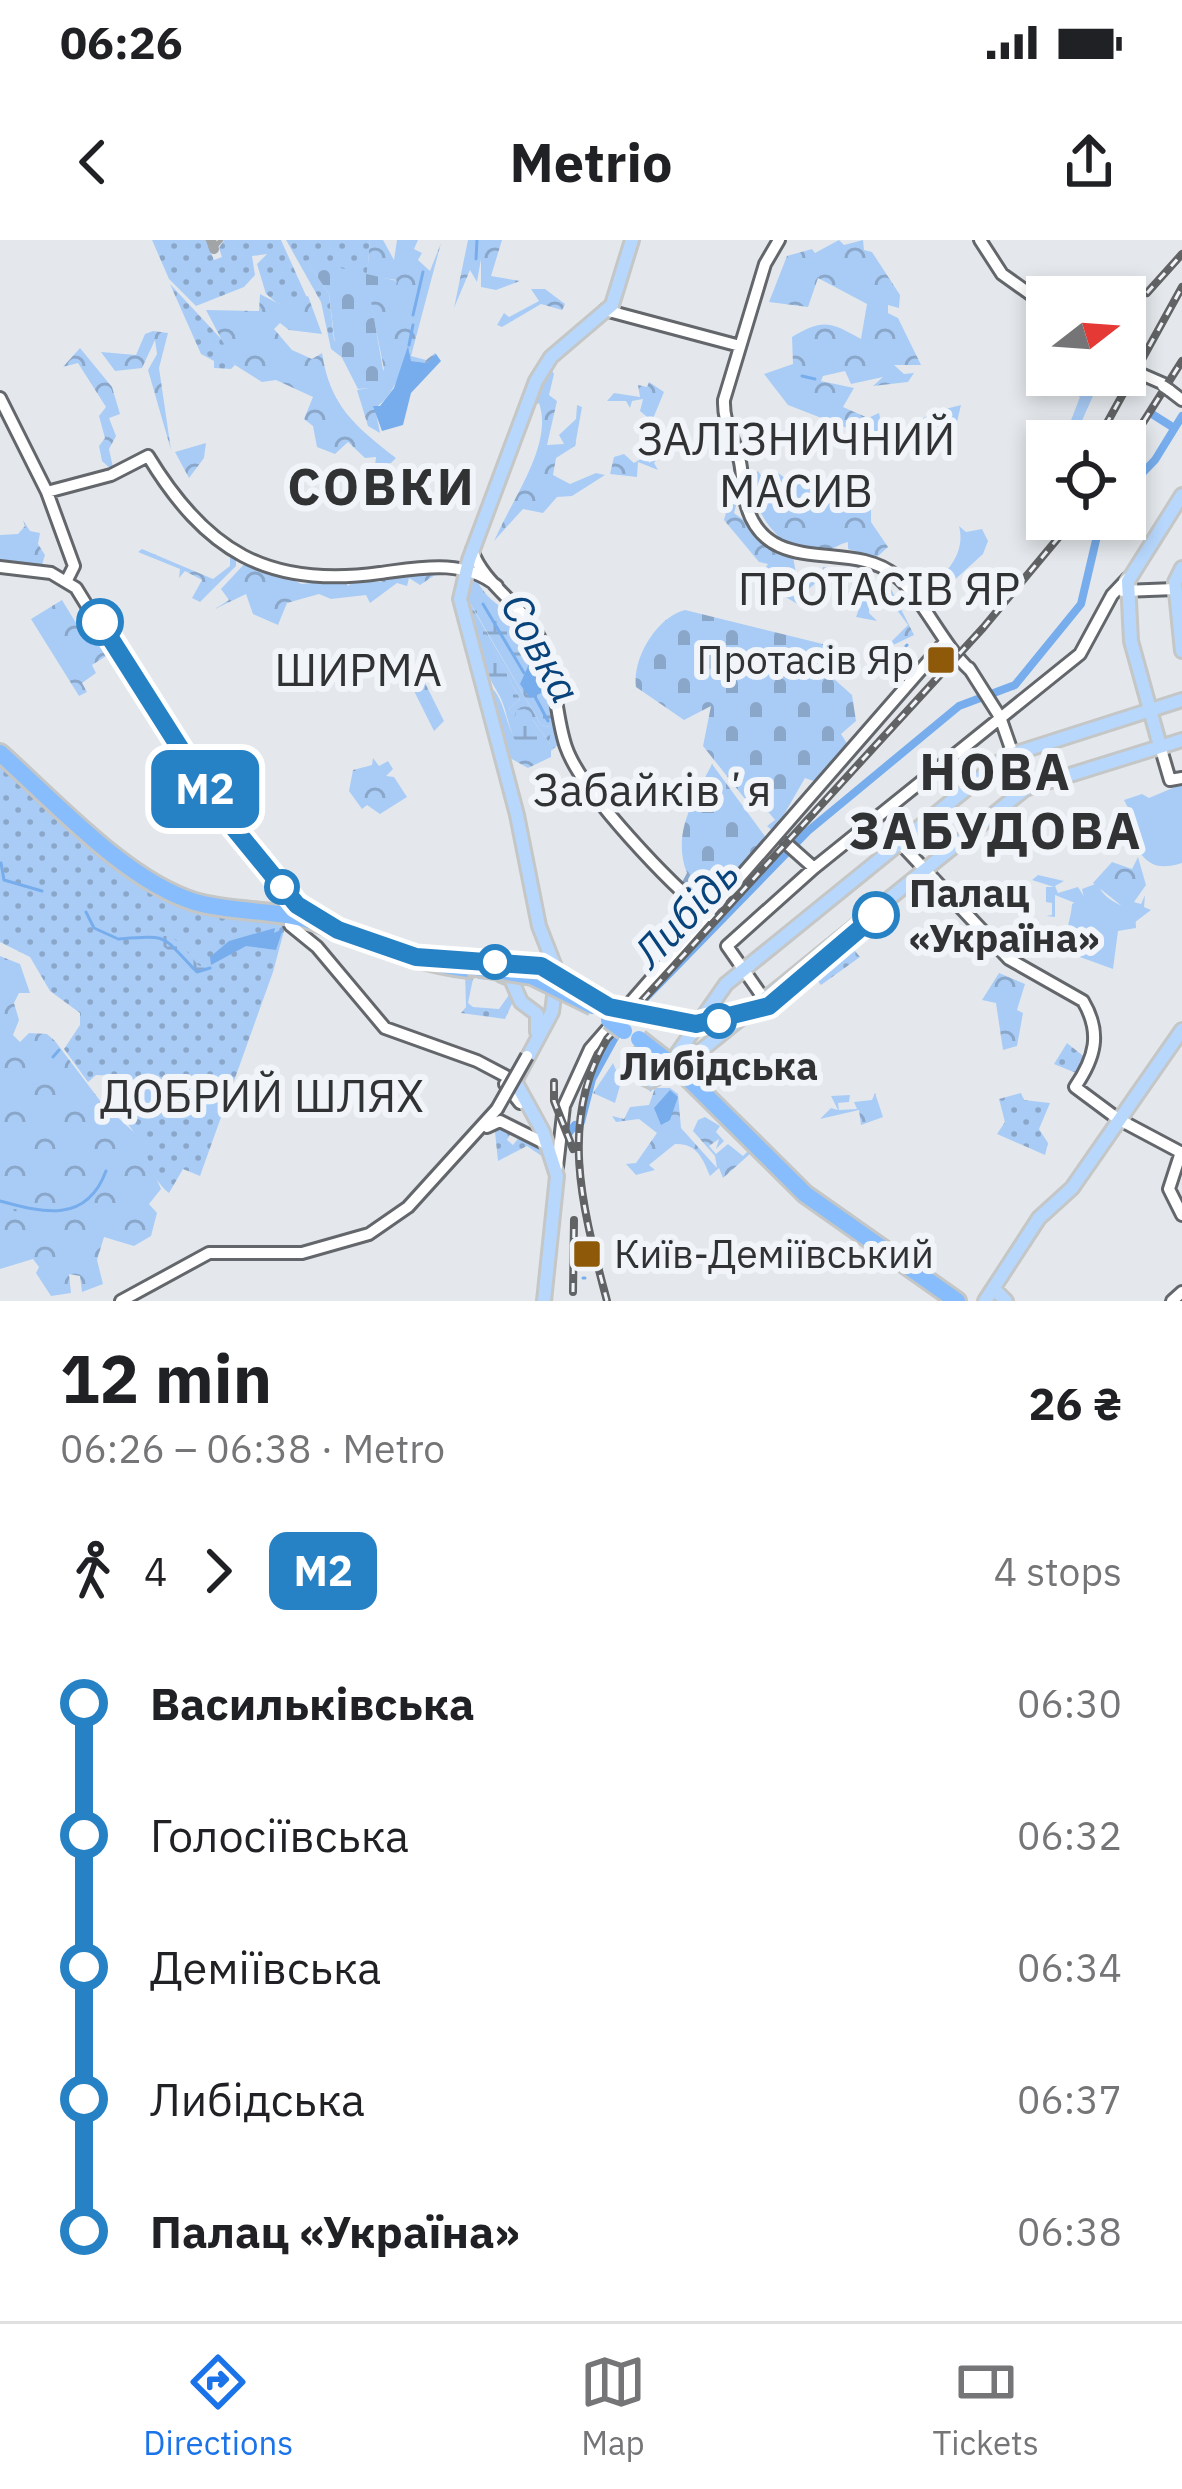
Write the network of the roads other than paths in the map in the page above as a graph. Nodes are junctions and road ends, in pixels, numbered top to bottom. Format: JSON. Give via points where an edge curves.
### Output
{"nodes":[{"id":1,"x":632,"y":240,"type":"edge"},
{"id":2,"x":779,"y":240,"type":"edge"},
{"id":3,"x":980,"y":240,"type":"edge"},
{"id":4,"x":1026,"y":291,"type":"edge"},
{"id":5,"x":610,"y":307,"type":"junction"},
{"id":6,"x":740,"y":346,"type":"junction"},
{"id":7,"x":1146,"y":379,"type":"edge"},
{"id":8,"x":0,"y":398,"type":"edge"},
{"id":9,"x":1182,"y":399,"type":"edge"},
{"id":10,"x":46,"y":492,"type":"junction"},
{"id":11,"x":1182,"y":495,"type":"edge"},
{"id":12,"x":0,"y":567,"type":"edge"},
{"id":13,"x":468,"y":567,"type":"junction"},
{"id":14,"x":1182,"y":568,"type":"edge"},
{"id":15,"x":67,"y":580,"type":"junction"},
{"id":16,"x":1121,"y":588,"type":"junction"},
{"id":17,"x":1175,"y":589,"type":"junction"},
{"id":18,"x":946,"y":644,"type":"junction"},
{"id":19,"x":1182,"y":651,"type":"edge"},
{"id":20,"x":1182,"y":700,"type":"edge"},
{"id":21,"x":1150,"y":710,"type":"junction"},
{"id":22,"x":1000,"y":717,"type":"junction"},
{"id":23,"x":1182,"y":740,"type":"edge"},
{"id":24,"x":1160,"y":746,"type":"junction"},
{"id":25,"x":1013,"y":752,"type":"junction"},
{"id":26,"x":0,"y":753,"type":"edge"},
{"id":27,"x":1177,"y":780,"type":"edge"},
{"id":28,"x":1025,"y":789,"type":"junction"},
{"id":29,"x":899,"y":842,"type":"junction"},
{"id":30,"x":785,"y":843,"type":"junction"},
{"id":31,"x":814,"y":868,"type":"junction"},
{"id":32,"x":924,"y":869,"type":"junction"},
{"id":33,"x":291,"y":905,"type":"junction"},
{"id":34,"x":706,"y":909,"type":"junction"},
{"id":35,"x":315,"y":922,"type":"junction"},
{"id":36,"x":334,"y":923,"type":"junction"},
{"id":37,"x":697,"y":930,"type":"junction"},
{"id":38,"x":453,"y":965,"type":"junction"},
{"id":39,"x":551,"y":970,"type":"junction"},
{"id":40,"x":742,"y":971,"type":"junction"},
{"id":41,"x":509,"y":974,"type":"junction"},
{"id":42,"x":764,"y":999,"type":"junction"},
{"id":43,"x":714,"y":1002,"type":"junction"},
{"id":44,"x":552,"y":1009,"type":"junction"},
{"id":45,"x":742,"y":1016,"type":"junction"},
{"id":46,"x":617,"y":1024,"type":"junction"},
{"id":47,"x":696,"y":1028,"type":"junction"},
{"id":48,"x":727,"y":1029,"type":"junction"},
{"id":49,"x":1182,"y":1030,"type":"edge"},
{"id":50,"x":537,"y":1035,"type":"junction"},
{"id":51,"x":1182,"y":1041,"type":"edge"},
{"id":52,"x":707,"y":1044,"type":"junction"},
{"id":53,"x":657,"y":1056,"type":"junction"},
{"id":54,"x":684,"y":1065,"type":"junction"},
{"id":55,"x":511,"y":1079,"type":"junction"},
{"id":56,"x":721,"y":1105,"type":"joint"},
{"id":57,"x":496,"y":1110,"type":"junction"},
{"id":58,"x":531,"y":1119,"type":"junction"},
{"id":59,"x":1121,"y":1121,"type":"junction"},
{"id":60,"x":738,"y":1125,"type":"junction"},
{"id":61,"x":478,"y":1135,"type":"junction"},
{"id":62,"x":551,"y":1144,"type":"junction"},
{"id":63,"x":1180,"y":1157,"type":"edge"},
{"id":64,"x":555,"y":1179,"type":"junction"},
{"id":65,"x":1182,"y":1215,"type":"edge"},
{"id":66,"x":1182,"y":1292,"type":"edge"},
{"id":67,"x":947,"y":1296,"type":"edge"},
{"id":68,"x":994,"y":1299,"type":"edge"},
{"id":69,"x":122,"y":1301,"type":"edge"},
{"id":70,"x":542,"y":1301,"type":"edge"},
{"id":71,"x":1172,"y":1301,"type":"edge"}],
"edges":[{"from":1,"to":5,"type":"main road"},
{"from":2,"to":6,"type":"main road"},
{"from":3,"to":4,"type":"main road","via":[[1000,272]]},
{"from":5,"to":6,"type":"main road"},
{"from":5,"to":13,"type":"main road","via":[[543,367]]},
{"from":5,"to":13,"type":"main road","via":[[555,350],[536,377]]},
{"from":6,"to":18,"type":"main road","via":[[724,411],[747,508],[766,535],[796,554],[857,558],[895,574]]},
{"from":7,"to":9,"type":"main road"},
{"from":8,"to":10,"type":"main road"},
{"from":10,"to":13,"type":"main road","via":[[148,456],[202,530],[267,568],[321,576]]},
{"from":10,"to":15,"type":"main road","via":[[74,566]]},
{"from":11,"to":16,"type":"main road"},
{"from":12,"to":15,"type":"main road"},
{"from":13,"to":34,"type":"main road","via":[[497,586],[542,644],[579,776]]},
{"from":13,"to":39,"type":"main road","via":[[461,616],[495,725]]},
{"from":14,"to":17,"type":"main road"},
{"from":15,"to":33,"type":"main road","via":[[205,797]]},
{"from":16,"to":17,"type":"main road"},
{"from":16,"to":21,"type":"main road"},
{"from":16,"to":22,"type":"main road","via":[[1086,647]]},
{"from":17,"to":19,"type":"main road"},
{"from":18,"to":22,"type":"main road"},
{"from":18,"to":30,"type":"main road"},
{"from":20,"to":21,"type":"main road"},
{"from":21,"to":24,"type":"main road"},
{"from":21,"to":25,"type":"main road"},
{"from":22,"to":25,"type":"main road"},
{"from":22,"to":31,"type":"main road"},
{"from":23,"to":24,"type":"main road"},
{"from":24,"to":27,"type":"main road"},
{"from":24,"to":28,"type":"main road"},
{"from":25,"to":28,"type":"main road"},
{"from":25,"to":29,"type":"main road"},
{"from":26,"to":33,"type":"highway","via":[[166,890],[214,906]]},
{"from":28,"to":32,"type":"main road"},
{"from":29,"to":32,"type":"main road"},
{"from":29,"to":40,"type":"main road"},
{"from":30,"to":31,"type":"main road"},
{"from":30,"to":34,"type":"main road"},
{"from":31,"to":40,"type":"main road","via":[[727,946]]},
{"from":32,"to":42,"type":"main road"},
{"from":32,"to":59,"type":"main road","via":[[1009,959],[1084,1002],[1096,1042],[1075,1087]]},
{"from":33,"to":35,"type":"highway"},
{"from":33,"to":36,"type":"main road"},
{"from":33,"to":55,"type":"main road","via":[[290,926],[385,1028]]},
{"from":34,"to":37,"type":"main road"},
{"from":34,"to":37,"type":"main road"},
{"from":35,"to":36,"type":"main road"},
{"from":35,"to":38,"type":"highway"},
{"from":36,"to":38,"type":"main road"},
{"from":37,"to":62,"type":"main road","via":[[590,1049]]},
{"from":38,"to":39,"type":"highway","bridge":true},
{"from":38,"to":41,"type":"main road"},
{"from":38,"to":46,"type":"highway","bridge":true,"via":[[532,976]]},
{"from":39,"to":41,"type":"main road","via":[[525,966]]},
{"from":39,"to":44,"type":"main road"},
{"from":39,"to":44,"type":"main road","via":[[521,990],[536,1010]]},
{"from":39,"to":46,"type":"highway","bridge":true},
{"from":40,"to":42,"type":"main road"},
{"from":40,"to":43,"type":"main road"},
{"from":41,"to":50,"type":"main road","via":[[537,1014]]},
{"from":42,"to":45,"type":"main road"},
{"from":43,"to":45,"type":"main road"},
{"from":43,"to":47,"type":"main road"},
{"from":43,"to":48,"type":"main road","via":[[730,1016]]},
{"from":44,"to":46,"type":"main road","via":[[569,1000]]},
{"from":44,"to":50,"type":"main road"},
{"from":45,"to":48,"type":"main road"},
{"from":46,"to":53,"type":"highway","bridge":true},
{"from":46,"to":54,"type":"highway","bridge":true},
{"from":46,"to":54,"type":"main road","via":[[638,1048],[634,1074],[645,1084]]},
{"from":47,"to":52,"type":"main road","via":[[692,1046]]},
{"from":47,"to":54,"type":"main road"},
{"from":48,"to":52,"type":"main road"},
{"from":49,"to":59,"type":"main road"},
{"from":50,"to":55,"type":"main road"},
{"from":50,"to":57,"type":"main road","bridge":true},
{"from":51,"to":59,"type":"main road"},
{"from":52,"to":54,"type":"main road"},
{"from":53,"to":54,"type":"highway","bridge":true},
{"from":53,"to":54,"type":"main road","via":[[638,1064],[646,1080]]},
{"from":54,"to":56,"type":"main road"},
{"from":54,"to":60,"type":"highway"},
{"from":54,"to":67,"type":"highway","via":[[801,1195]]},
{"from":55,"to":58,"type":"main road"},
{"from":55,"to":61,"type":"main road"},
{"from":55,"to":62,"type":"main road"},
{"from":56,"to":60,"type":"highway"},
{"from":57,"to":58,"type":"main road","via":[[522,1131]]},
{"from":57,"to":61,"type":"main road"},
{"from":58,"to":62,"type":"main road"},
{"from":59,"to":63,"type":"main road"},
{"from":59,"to":68,"type":"main road","via":[[1028,1238]]},
{"from":60,"to":67,"type":"highway","via":[[823,1209]]},
{"from":61,"to":62,"type":"main road","via":[[498,1120]]},
{"from":61,"to":69,"type":"main road","via":[[435,1174],[430,1190],[354,1241],[295,1253],[212,1252]]},
{"from":62,"to":64,"type":"main road"},
{"from":62,"to":64,"type":"main road"},
{"from":63,"to":65,"type":"main road","via":[[1169,1192]]},
{"from":64,"to":70,"type":"main road"},
{"from":64,"to":70,"type":"main road"},
{"from":66,"to":71,"type":"main road"}]}
